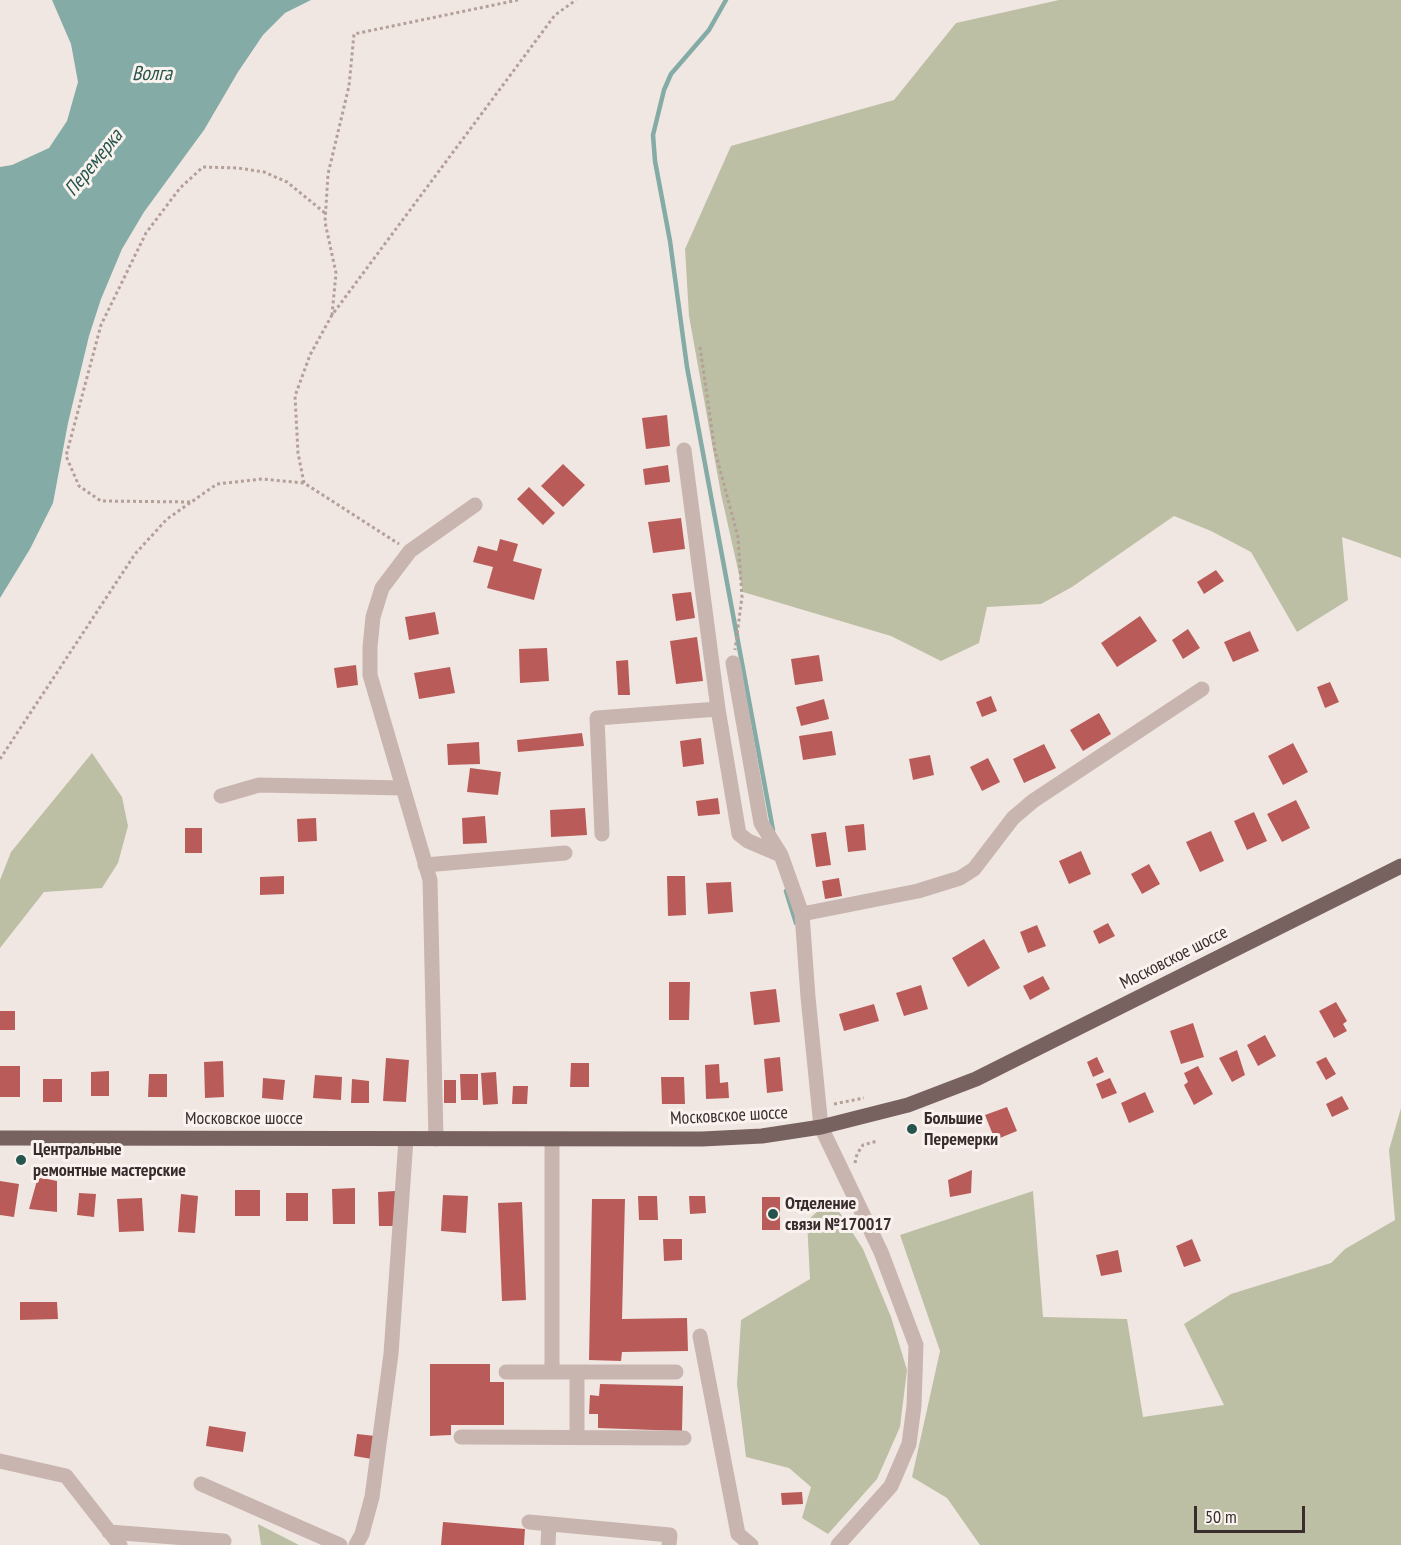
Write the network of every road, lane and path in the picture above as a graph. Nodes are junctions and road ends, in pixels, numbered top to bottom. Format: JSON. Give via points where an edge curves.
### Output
{"nodes":[{"id":1,"x":518,"y":0,"type":"edge"},
{"id":2,"x":576,"y":0,"type":"edge"},
{"id":3,"x":325,"y":213,"type":"junction"},
{"id":4,"x":332,"y":315,"type":"junction"},
{"id":5,"x":700,"y":347,"type":"dead end"},
{"id":6,"x":684,"y":450,"type":"dead end"},
{"id":7,"x":304,"y":483,"type":"junction"},
{"id":8,"x":190,"y":502,"type":"junction"},
{"id":9,"x":475,"y":505,"type":"dead end"},
{"id":10,"x":410,"y":551,"type":"junction"},
{"id":11,"x":733,"y":663,"type":"joint"},
{"id":12,"x":1202,"y":689,"type":"dead end"},
{"id":13,"x":718,"y":709,"type":"junction"},
{"id":14,"x":0,"y":759,"type":"edge"},
{"id":15,"x":403,"y":788,"type":"junction"},
{"id":16,"x":222,"y":796,"type":"dead end"},
{"id":17,"x":602,"y":834,"type":"dead end"},
{"id":18,"x":565,"y":853,"type":"dead end"},
{"id":19,"x":781,"y":855,"type":"junction"},
{"id":20,"x":425,"y":865,"type":"junction"},
{"id":21,"x":1401,"y":866,"type":"edge"},
{"id":22,"x":802,"y":914,"type":"junction"},
{"id":23,"x":864,"y":1098,"type":"dead end"},
{"id":24,"x":834,"y":1104,"type":"dead end"},
{"id":25,"x":821,"y":1127,"type":"junction"},
{"id":26,"x":0,"y":1138,"type":"edge"},
{"id":27,"x":406,"y":1139,"type":"junction"},
{"id":28,"x":436,"y":1139,"type":"junction"},
{"id":29,"x":552,"y":1139,"type":"junction"},
{"id":30,"x":877,"y":1141,"type":"dead end"},
{"id":31,"x":855,"y":1164,"type":"dead end"},
{"id":32,"x":700,"y":1336,"type":"dead end"},
{"id":33,"x":506,"y":1372,"type":"dead end"},
{"id":34,"x":552,"y":1372,"type":"junction"},
{"id":35,"x":577,"y":1372,"type":"junction"},
{"id":36,"x":676,"y":1372,"type":"dead end"},
{"id":37,"x":461,"y":1437,"type":"dead end"},
{"id":38,"x":577,"y":1438,"type":"junction"},
{"id":39,"x":684,"y":1438,"type":"dead end"},
{"id":40,"x":0,"y":1461,"type":"edge"},
{"id":41,"x":201,"y":1484,"type":"dead end"},
{"id":42,"x":530,"y":1522,"type":"dead end"},
{"id":43,"x":549,"y":1524,"type":"junction"},
{"id":44,"x":110,"y":1532,"type":"junction"},
{"id":45,"x":224,"y":1541,"type":"dead end"},
{"id":46,"x":120,"y":1545,"type":"edge"},
{"id":47,"x":340,"y":1545,"type":"edge"},
{"id":48,"x":356,"y":1545,"type":"edge"},
{"id":49,"x":548,"y":1545,"type":"edge"},
{"id":50,"x":669,"y":1545,"type":"edge"},
{"id":51,"x":751,"y":1545,"type":"edge"},
{"id":52,"x":838,"y":1545,"type":"edge"}],
"edges":[{"from":1,"to":3,"type":"path","via":[[354,34],[349,86],[328,174]]},
{"from":2,"to":4,"type":"path","via":[[555,15]]},
{"from":3,"to":4,"type":"path","via":[[336,273]]},
{"from":3,"to":8,"type":"path","via":[[287,182],[264,172],[203,167],[180,188],[146,233],[101,325],[66,456],[79,486],[101,501]]},
{"from":4,"to":7,"type":"path","via":[[295,396]]},
{"from":5,"to":11,"type":"path","via":[[715,451],[738,537],[742,597]]},
{"from":6,"to":13,"type":"street"},
{"from":7,"to":8,"type":"path","via":[[262,479],[217,484]]},
{"from":7,"to":10,"type":"path"},
{"from":8,"to":14,"type":"path","via":[[167,519],[135,554]]},
{"from":9,"to":10,"type":"street"},
{"from":10,"to":15,"type":"street","via":[[382,588],[373,617],[370,647],[370,675]]},
{"from":11,"to":19,"type":"street","via":[[761,823]]},
{"from":12,"to":22,"type":"street","via":[[1033,801],[1013,818],[974,869],[960,878],[918,891]]},
{"from":13,"to":17,"type":"street","via":[[597,718]]},
{"from":13,"to":19,"type":"street","via":[[740,834]]},
{"from":15,"to":16,"type":"street","via":[[259,785]]},
{"from":15,"to":20,"type":"street"},
{"from":18,"to":20,"type":"street"},
{"from":19,"to":22,"type":"street"},
{"from":20,"to":28,"type":"street","via":[[430,880]]},
{"from":21,"to":25,"type":"main road","name":"Московское шоссе","via":[[976,1079],[908,1105]]},
{"from":22,"to":25,"type":"street"},
{"from":23,"to":24,"type":"path"},
{"from":25,"to":29,"type":"main road","name":"Московское шоссе","via":[[732,1138]]},
{"from":25,"to":52,"type":"street","via":[[881,1252],[916,1346],[909,1444],[891,1486]]},
{"from":26,"to":27,"type":"main road","name":"Московское шоссе"},
{"from":27,"to":28,"type":"main road","name":"Московское шоссе"},
{"from":27,"to":48,"type":"street","via":[[391,1354],[372,1497]]},
{"from":28,"to":29,"type":"main road","name":"Московское шоссе"},
{"from":29,"to":34,"type":"street"},
{"from":30,"to":31,"type":"path","via":[[863,1145]]},
{"from":32,"to":51,"type":"street","via":[[738,1534]]},
{"from":33,"to":34,"type":"street"},
{"from":34,"to":35,"type":"street"},
{"from":35,"to":36,"type":"street"},
{"from":35,"to":38,"type":"street"},
{"from":37,"to":38,"type":"street"},
{"from":38,"to":39,"type":"street"},
{"from":40,"to":44,"type":"street","via":[[66,1476]]},
{"from":41,"to":47,"type":"street"},
{"from":42,"to":43,"type":"street"},
{"from":43,"to":49,"type":"street"},
{"from":43,"to":50,"type":"street","via":[[670,1535]]},
{"from":44,"to":45,"type":"street"},
{"from":44,"to":46,"type":"street"}]}
